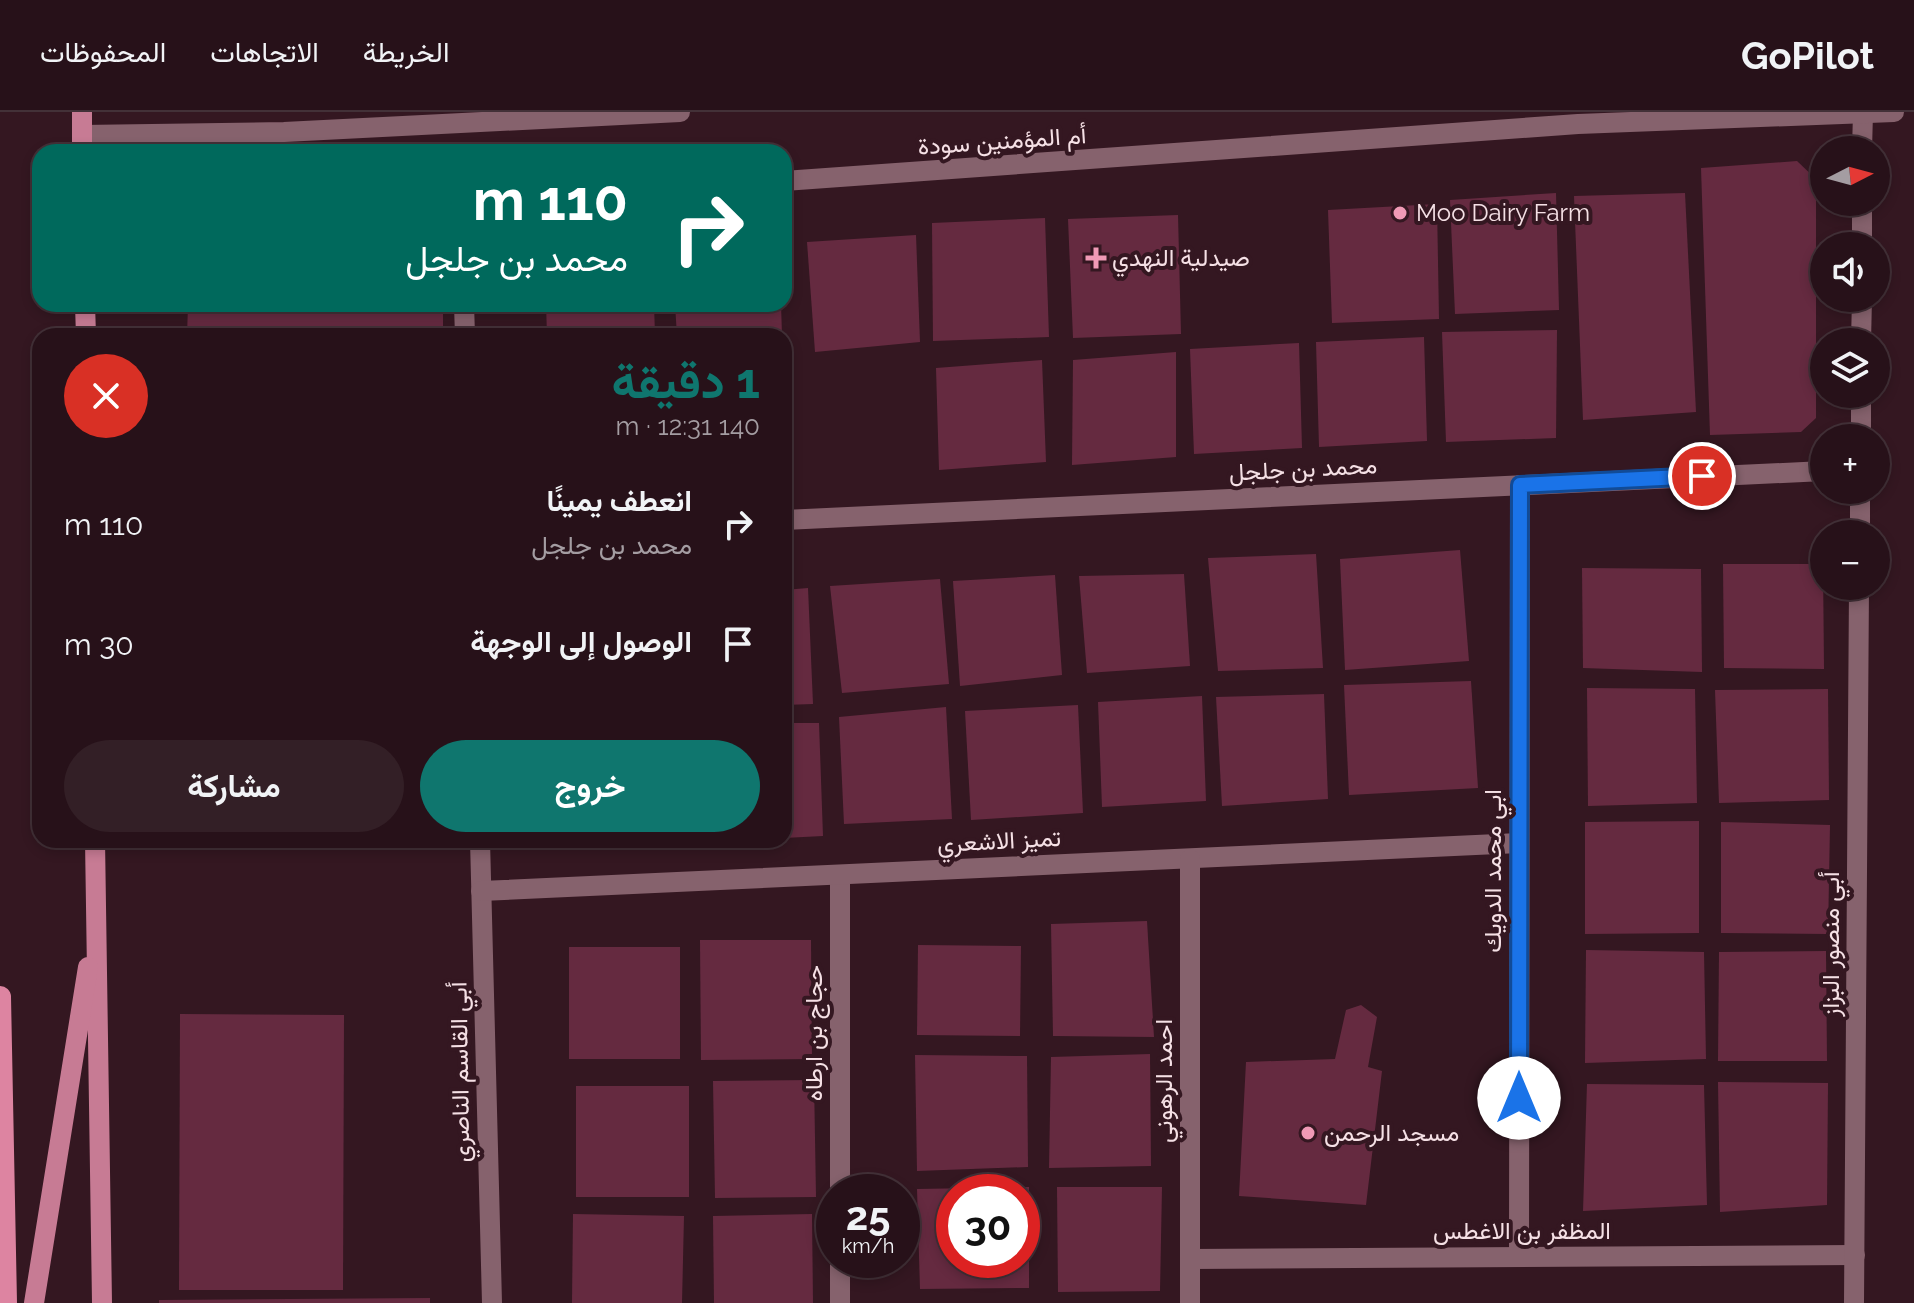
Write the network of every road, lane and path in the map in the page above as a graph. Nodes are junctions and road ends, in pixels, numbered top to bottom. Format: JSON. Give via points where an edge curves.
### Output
{"nodes":[{"id":1,"x":82,"y":112,"type":"edge"},
{"id":2,"x":680,"y":112,"type":"edge"},
{"id":3,"x":1894,"y":112,"type":"edge"},
{"id":4,"x":643,"y":113,"type":"edge"},
{"id":5,"x":1863,"y":113,"type":"edge"},
{"id":6,"x":1862,"y":136,"type":"edge"},
{"id":7,"x":82,"y":144,"type":"edge"},
{"id":8,"x":792,"y":180,"type":"edge"},
{"id":9,"x":1810,"y":472,"type":"edge"},
{"id":10,"x":1520,"y":485,"type":"junction"},
{"id":11,"x":792,"y":520,"type":"edge"},
{"id":12,"x":1859,"y":600,"type":"edge"},
{"id":13,"x":1519,"y":843,"type":"junction"},
{"id":14,"x":95,"y":848,"type":"edge"},
{"id":15,"x":480,"y":848,"type":"edge"},
{"id":16,"x":1190,"y":859,"type":"junction"},
{"id":17,"x":840,"y":875,"type":"junction"},
{"id":18,"x":481,"y":891,"type":"junction"},
{"id":19,"x":96,"y":915,"type":"junction"},
{"id":20,"x":0,"y":997,"type":"edge"},
{"id":21,"x":840,"y":1174,"type":"edge"},
{"id":22,"x":1855,"y":1255,"type":"junction"},
{"id":23,"x":1519,"y":1257,"type":"junction"},
{"id":24,"x":1190,"y":1259,"type":"junction"},
{"id":25,"x":840,"y":1278,"type":"edge"},
{"id":26,"x":6,"y":1303,"type":"edge"},
{"id":27,"x":34,"y":1303,"type":"edge"},
{"id":28,"x":102,"y":1303,"type":"edge"},
{"id":29,"x":492,"y":1303,"type":"edge"},
{"id":30,"x":840,"y":1303,"type":"edge"},
{"id":31,"x":1190,"y":1303,"type":"edge"},
{"id":32,"x":1854,"y":1303,"type":"edge"}],
"edges":[{"from":1,"to":7,"type":"main road"},
{"from":2,"to":4,"type":"street"},
{"from":3,"to":5,"type":"street","name":"أم المؤمنين سودة"},
{"from":4,"to":7,"type":"street"},
{"from":5,"to":6,"type":"street"},
{"from":5,"to":8,"type":"street","name":"أم المؤمنين سودة","via":[[1578,124]]},
{"from":9,"to":10,"type":"street","name":"محمد بن جلجل"},
{"from":10,"to":11,"type":"street","name":"محمد بن جلجل"},
{"from":10,"to":13,"type":"street","name":"ابي محمد الدويك"},
{"from":12,"to":22,"type":"street","name":"أبي منصور البزاز"},
{"from":13,"to":16,"type":"street","name":"تميز الاشعري"},
{"from":13,"to":23,"type":"street","name":"ابي محمد الدويك"},
{"from":14,"to":19,"type":"main road"},
{"from":15,"to":18,"type":"street","name":"أبي القاسم الناصري"},
{"from":16,"to":17,"type":"street","name":"تميز الاشعري"},
{"from":16,"to":24,"type":"street","name":"احمد الرهوني"},
{"from":17,"to":18,"type":"street","name":"تميز الاشعري"},
{"from":17,"to":21,"type":"street","name":"حجاج بن ارطاه"},
{"from":18,"to":29,"type":"street","name":"أبي القاسم الناصري"},
{"from":19,"to":27,"type":"main road"},
{"from":19,"to":28,"type":"main road"},
{"from":20,"to":26,"type":"highway"},
{"from":22,"to":23,"type":"street","name":"المظفر بن الاغطس"},
{"from":22,"to":32,"type":"street","name":"أبي منصور البزاز"},
{"from":23,"to":24,"type":"street","name":"المظفر بن الاغطس"},
{"from":24,"to":31,"type":"street","name":"احمد الرهوني"},
{"from":25,"to":30,"type":"street"}]}
